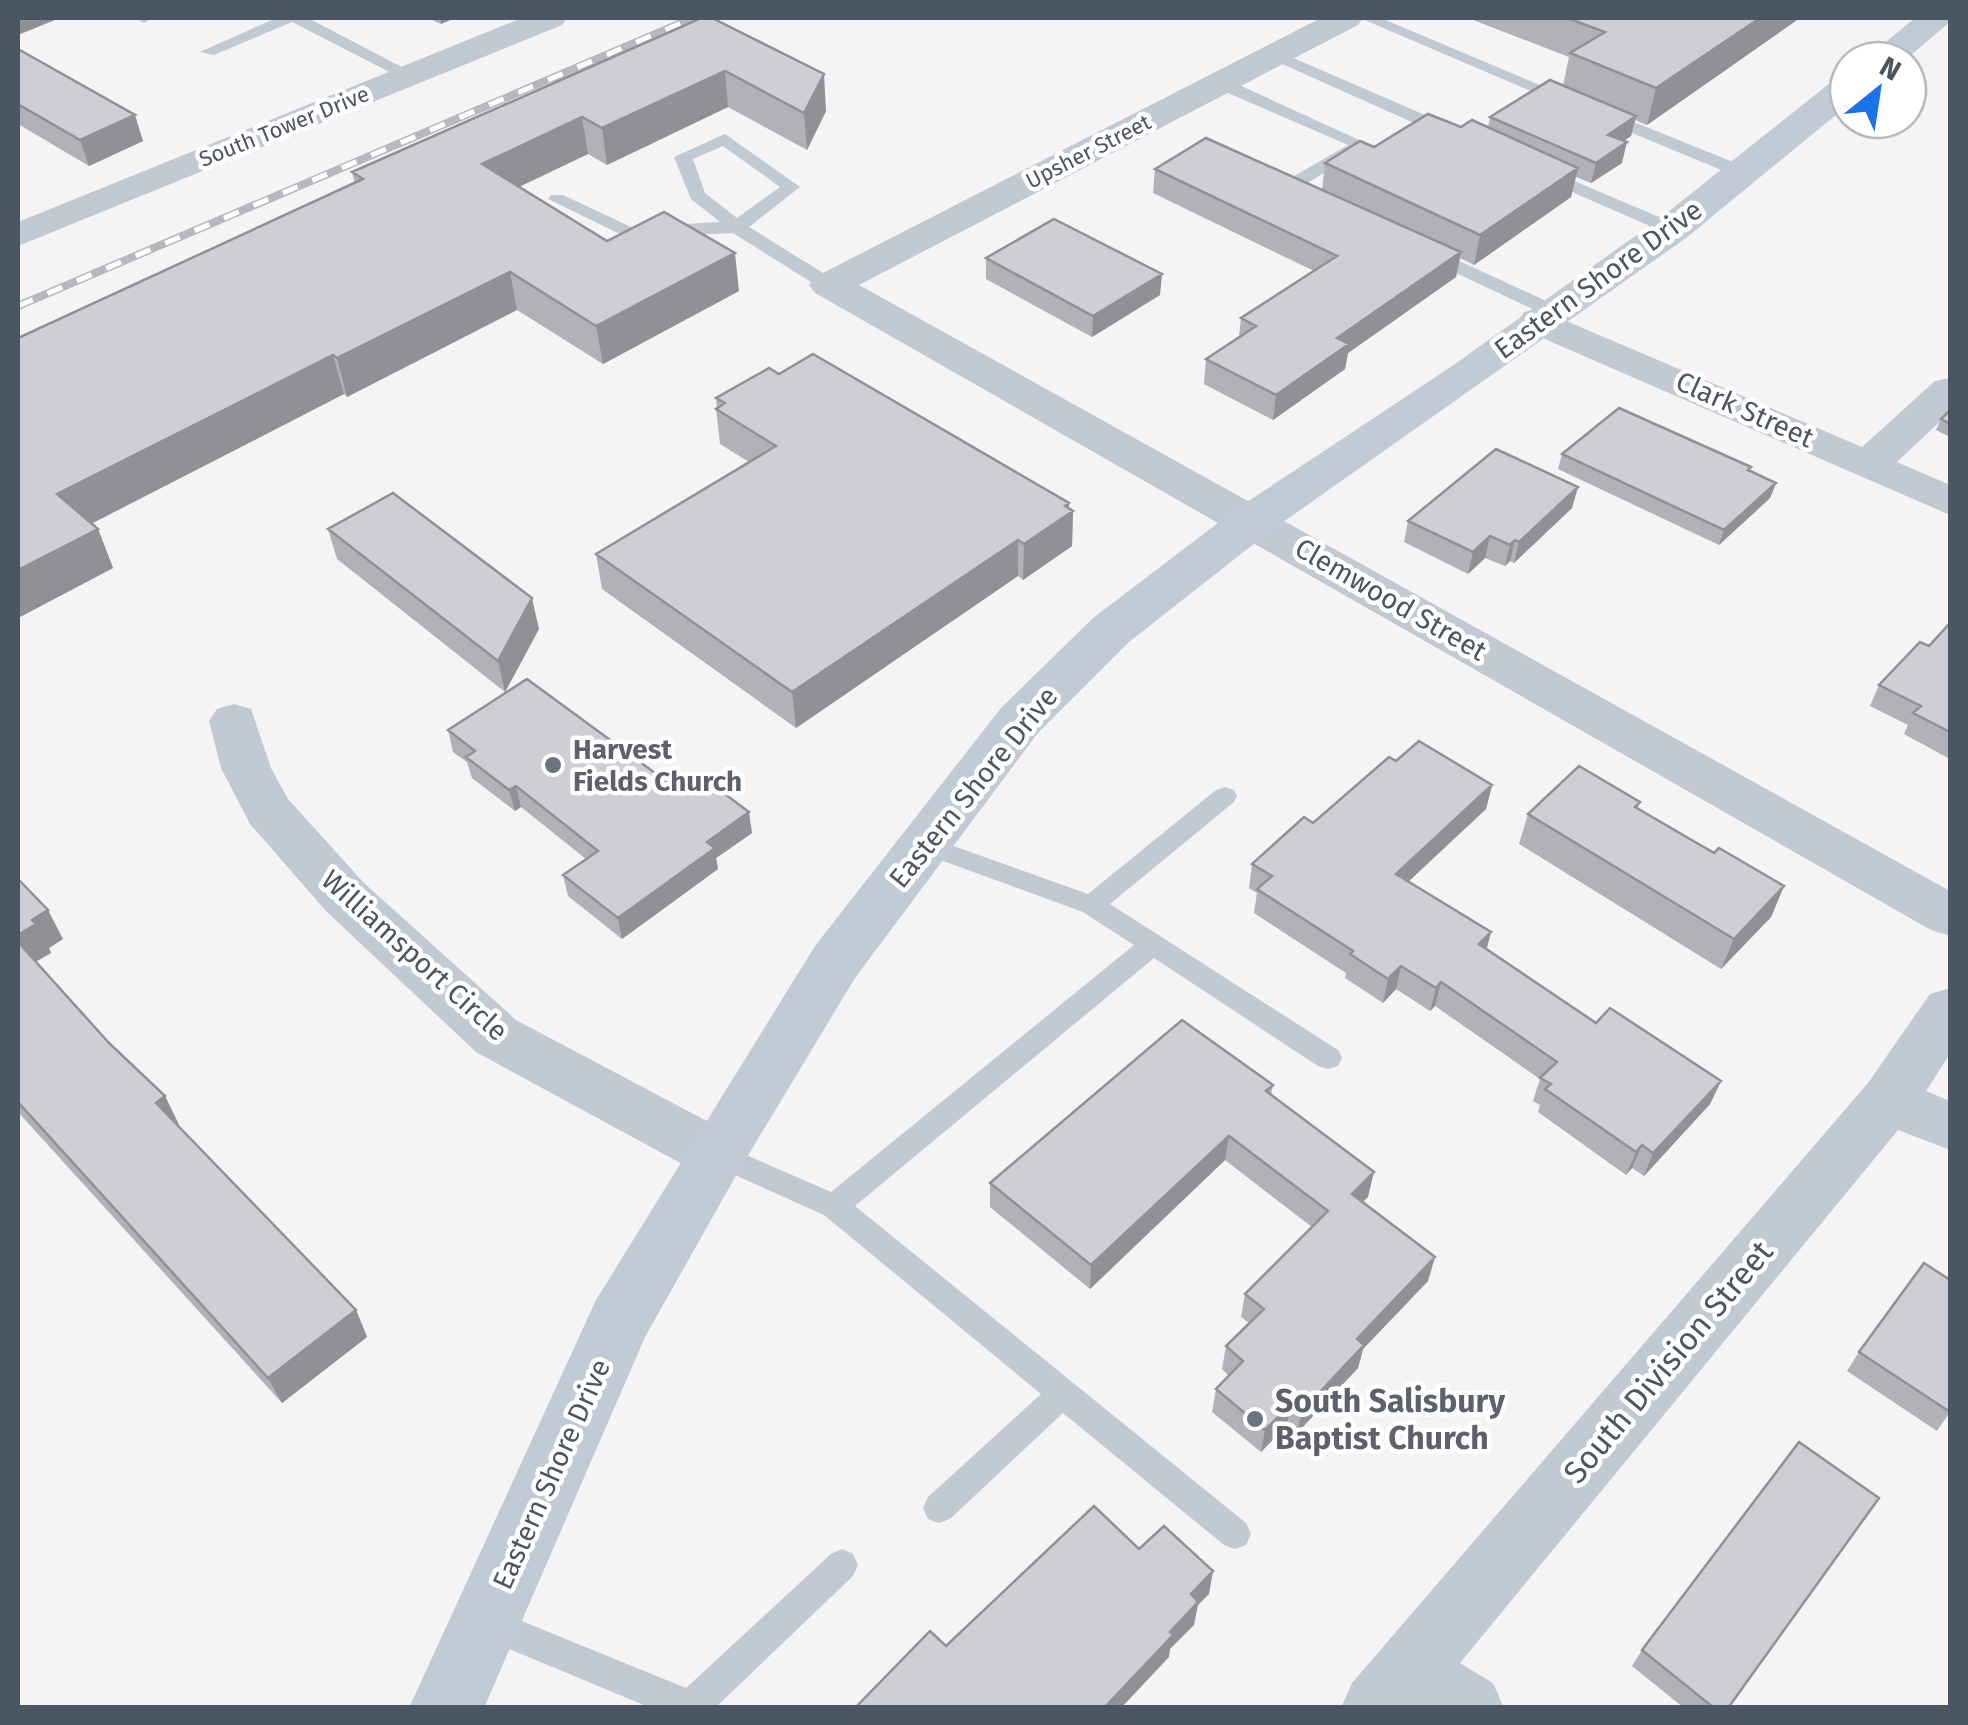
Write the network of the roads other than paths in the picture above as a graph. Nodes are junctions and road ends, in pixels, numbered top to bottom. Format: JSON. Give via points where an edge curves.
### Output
{"nodes":[{"id":1,"x":288,"y":18,"type":"edge"},
{"id":2,"x":297,"y":18,"type":"edge"},
{"id":3,"x":550,"y":18,"type":"edge"},
{"id":4,"x":1346,"y":18,"type":"edge"},
{"id":5,"x":1368,"y":18,"type":"edge"},
{"id":6,"x":1936,"y":18,"type":"edge"},
{"id":7,"x":1908,"y":40,"type":"edge"},
{"id":8,"x":208,"y":52,"type":"dead end"},
{"id":9,"x":1275,"y":56,"type":"junction"},
{"id":10,"x":409,"y":75,"type":"junction"},
{"id":11,"x":1220,"y":83,"type":"junction"},
{"id":12,"x":1828,"y":104,"type":"edge"},
{"id":13,"x":1472,"y":142,"type":"edge"},
{"id":14,"x":1526,"y":165,"type":"edge"},
{"id":15,"x":1742,"y":172,"type":"junction"},
{"id":16,"x":557,"y":199,"type":"dead end"},
{"id":17,"x":1324,"y":204,"type":"edge"},
{"id":18,"x":737,"y":227,"type":"junction"},
{"id":19,"x":1672,"y":228,"type":"junction"},
{"id":20,"x":18,"y":236,"type":"edge"},
{"id":21,"x":1414,"y":246,"type":"edge"},
{"id":22,"x":830,"y":285,"type":"junction"},
{"id":23,"x":1545,"y":316,"type":"junction"},
{"id":24,"x":1950,"y":390,"type":"edge"},
{"id":25,"x":1869,"y":464,"type":"junction"},
{"id":26,"x":1950,"y":502,"type":"edge"},
{"id":27,"x":1252,"y":521,"type":"junction"},
{"id":28,"x":234,"y":721,"type":"dead end"},
{"id":29,"x":1225,"y":796,"type":"dead end"},
{"id":30,"x":922,"y":844,"type":"junction"},
{"id":31,"x":1092,"y":905,"type":"junction"},
{"id":32,"x":1950,"y":916,"type":"edge"},
{"id":33,"x":1155,"y":943,"type":"junction"},
{"id":34,"x":1950,"y":1010,"type":"edge"},
{"id":35,"x":1328,"y":1058,"type":"dead end"},
{"id":36,"x":1888,"y":1100,"type":"junction"},
{"id":37,"x":1950,"y":1126,"type":"edge"},
{"id":38,"x":716,"y":1154,"type":"junction"},
{"id":39,"x":834,"y":1206,"type":"junction"},
{"id":40,"x":1063,"y":1394,"type":"junction"},
{"id":41,"x":940,"y":1508,"type":"dead end"},
{"id":42,"x":1236,"y":1534,"type":"dead end"},
{"id":43,"x":842,"y":1565,"type":"dead end"},
{"id":44,"x":485,"y":1622,"type":"junction"},
{"id":45,"x":1392,"y":1690,"type":"edge"},
{"id":46,"x":446,"y":1708,"type":"edge"},
{"id":47,"x":1468,"y":1708,"type":"edge"}],
"edges":[{"from":1,"to":8,"type":"lane"},
{"from":2,"to":10,"type":"lane"},
{"from":3,"to":10,"type":"street","name":"South Tower Drive"},
{"from":4,"to":9,"type":"street","name":"Upsher Street"},
{"from":5,"to":15,"type":"lane"},
{"from":6,"to":7,"type":"street"},
{"from":9,"to":11,"type":"street","name":"Upsher Street"},
{"from":9,"to":13,"type":"lane"},
{"from":10,"to":20,"type":"street","name":"South Tower Drive"},
{"from":11,"to":17,"type":"lane","via":[[1360,146],[1288,187]]},
{"from":11,"to":22,"type":"street","name":"Upsher Street"},
{"from":12,"to":15,"type":"street","name":"Eastern Shore Drive"},
{"from":14,"to":19,"type":"lane"},
{"from":15,"to":19,"type":"street","name":"Eastern Shore Drive"},
{"from":16,"to":18,"type":"lane","via":[[628,233]]},
{"from":18,"to":18,"type":"lane","via":[[697,195],[683,157],[725,139],[791,187]]},
{"from":18,"to":22,"type":"lane"},
{"from":19,"to":23,"type":"street","name":"Eastern Shore Drive"},
{"from":21,"to":23,"type":"lane"},
{"from":22,"to":27,"type":"street","name":"Clemwood Street"},
{"from":23,"to":25,"type":"street","name":"Clark Street"},
{"from":23,"to":27,"type":"street","name":"Eastern Shore Drive"},
{"from":24,"to":25,"type":"street"},
{"from":25,"to":26,"type":"street","name":"Clark Street"},
{"from":27,"to":30,"type":"street","name":"Eastern Shore Drive","via":[[1110,630],[1020,721]]},
{"from":27,"to":32,"type":"street","name":"Clemwood Street"},
{"from":28,"to":38,"type":"street","name":"Williamsport Circle","via":[[246,768],[268,811],[345,897],[496,1036]]},
{"from":29,"to":31,"type":"lane"},
{"from":30,"to":31,"type":"lane"},
{"from":30,"to":38,"type":"street","name":"Eastern Shore Drive","via":[[835,962]]},
{"from":31,"to":33,"type":"lane"},
{"from":33,"to":35,"type":"lane"},
{"from":33,"to":39,"type":"lane"},
{"from":34,"to":36,"type":"street","name":"South Division Street"},
{"from":36,"to":37,"type":"street"},
{"from":36,"to":45,"type":"street","name":"South Division Street"},
{"from":38,"to":39,"type":"lane"},
{"from":38,"to":44,"type":"street","name":"Eastern Shore Drive","via":[[619,1321]]},
{"from":39,"to":40,"type":"lane"},
{"from":40,"to":41,"type":"lane"},
{"from":40,"to":42,"type":"lane"},
{"from":43,"to":44,"type":"lane","via":[[691,1707]]},
{"from":44,"to":46,"type":"street","name":"Eastern Shore Drive"},
{"from":45,"to":47,"type":"street"}]}
